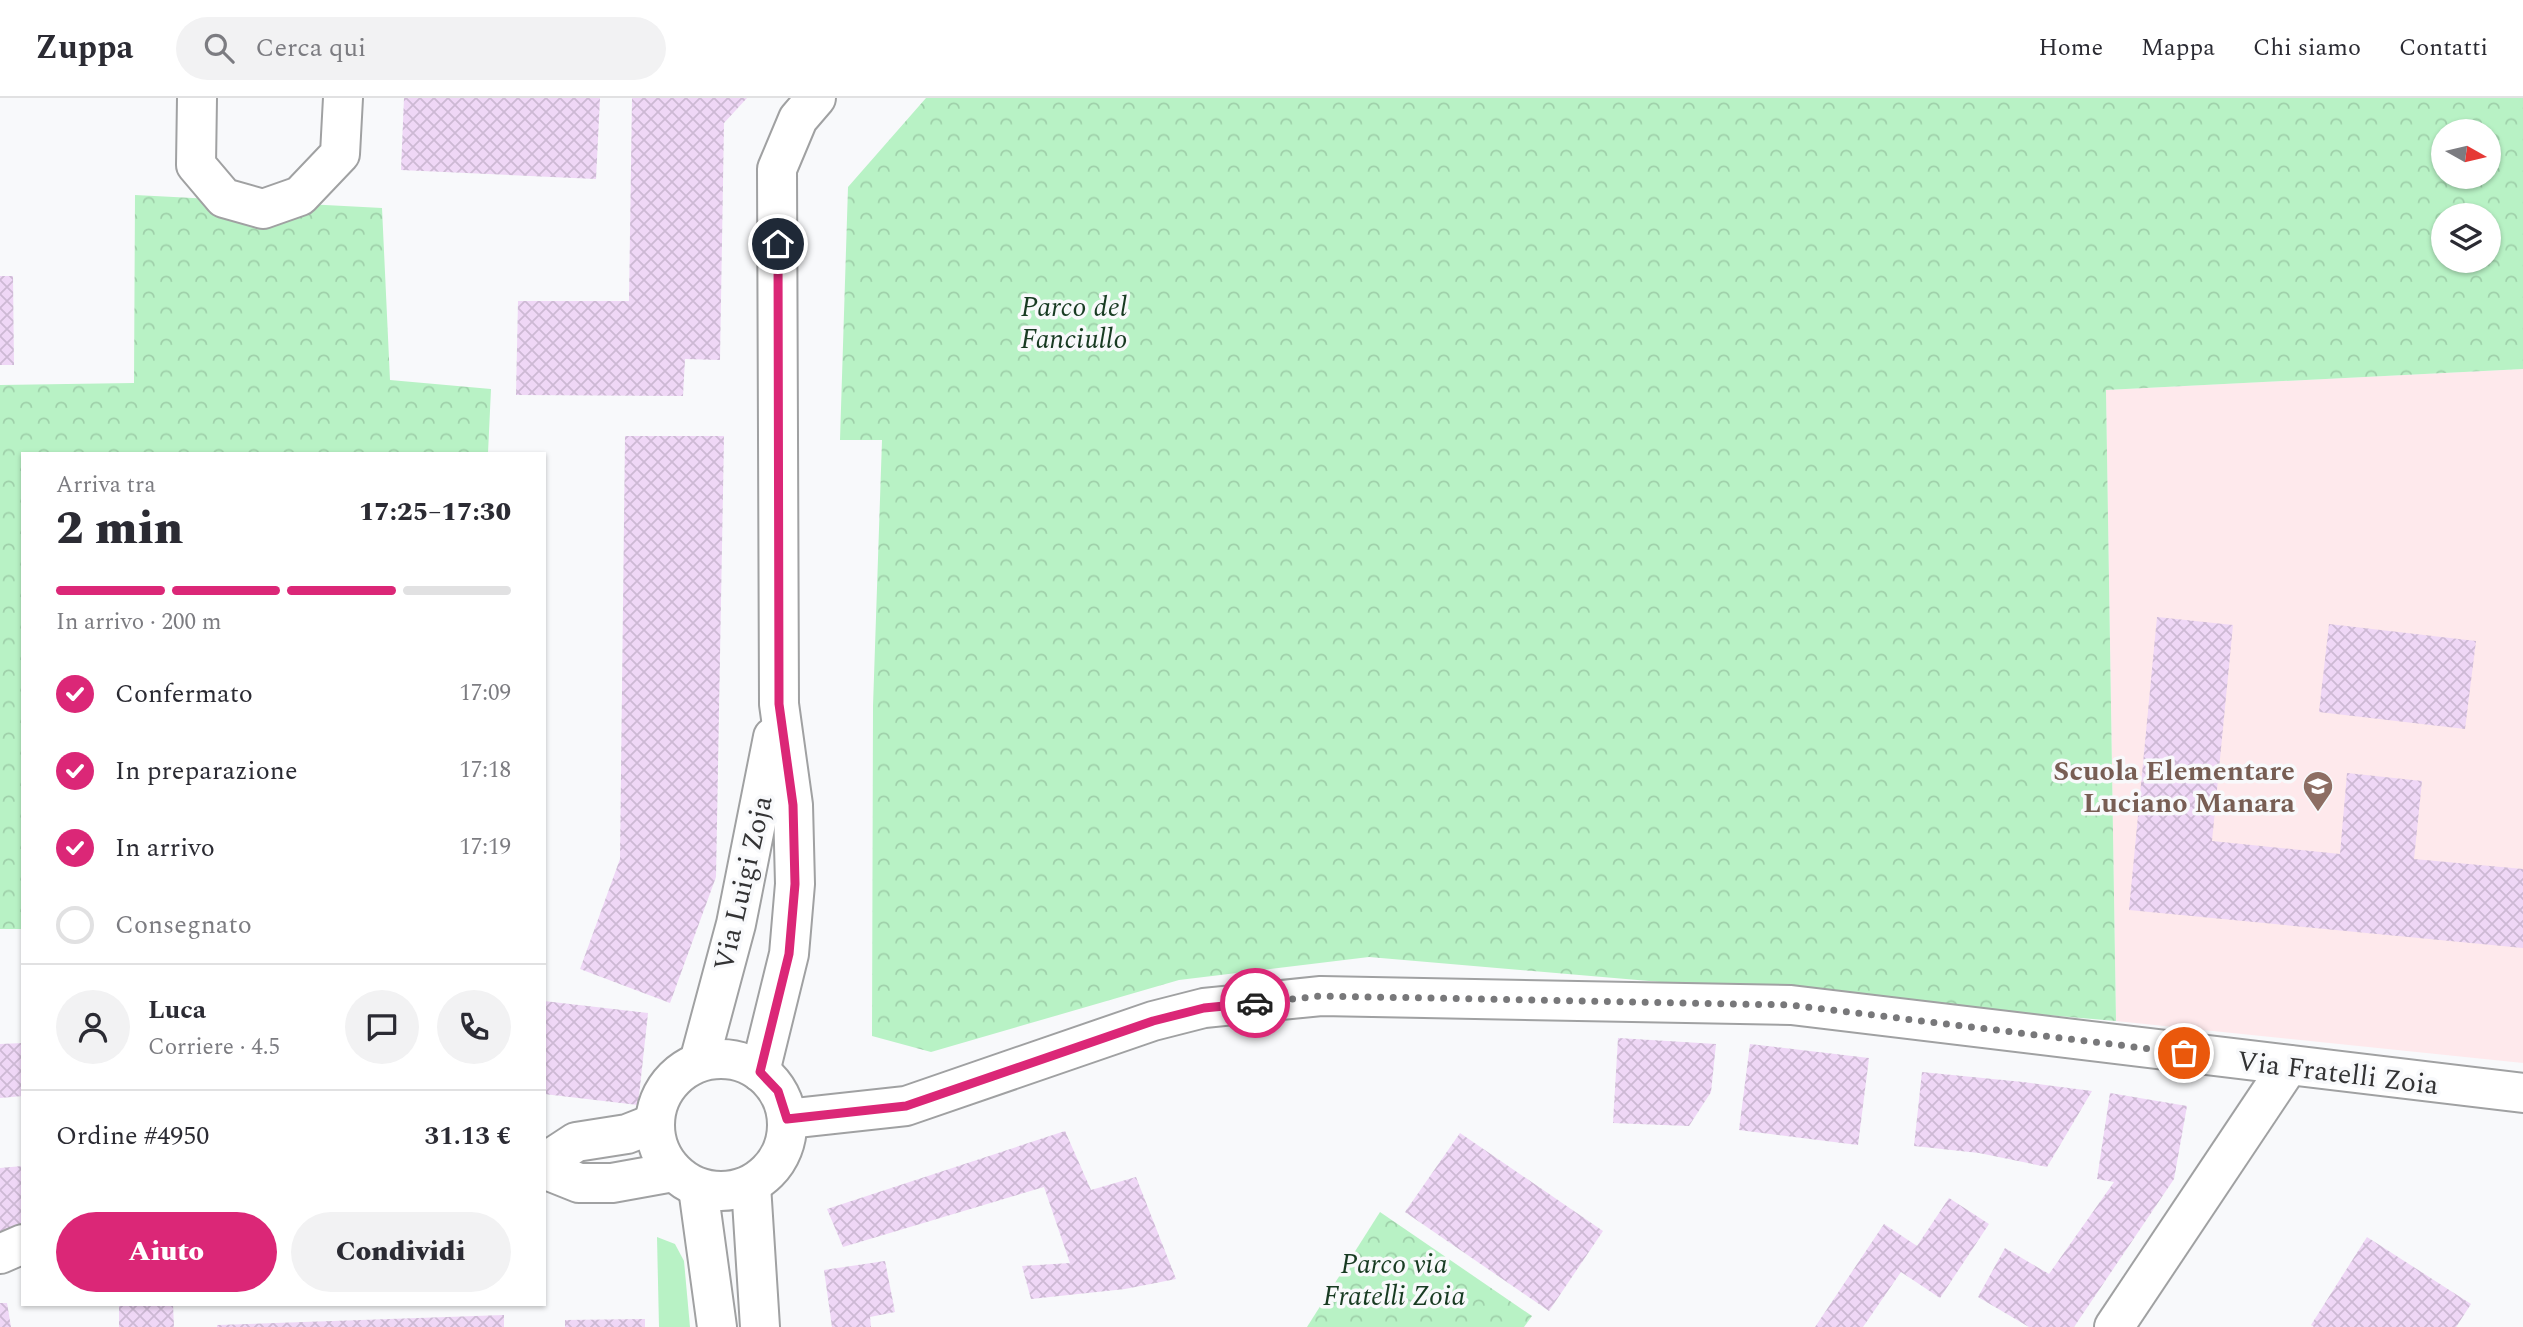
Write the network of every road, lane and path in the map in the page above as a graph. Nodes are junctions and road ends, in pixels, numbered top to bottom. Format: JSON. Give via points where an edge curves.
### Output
{"nodes":[{"id":1,"x":197,"y":98,"type":"edge"},
{"id":2,"x":342,"y":98,"type":"edge"},
{"id":3,"x":816,"y":98,"type":"edge"},
{"id":4,"x":779,"y":704,"type":"junction"},
{"id":5,"x":699,"y":1062,"type":"junction"},
{"id":6,"x":2289,"y":1065,"type":"junction"},
{"id":7,"x":760,"y":1072,"type":"junction"},
{"id":8,"x":2523,"y":1093,"type":"edge"},
{"id":9,"x":787,"y":1119,"type":"junction"},
{"id":10,"x":654,"y":1124,"type":"junction"},
{"id":11,"x":546,"y":1162,"type":"edge"},
{"id":12,"x":546,"y":1170,"type":"edge"},
{"id":13,"x":685,"y":1180,"type":"junction"},
{"id":14,"x":751,"y":1185,"type":"junction"},
{"id":15,"x":21,"y":1245,"type":"edge"},
{"id":16,"x":0,"y":1254,"type":"edge"},
{"id":17,"x":717,"y":1327,"type":"edge"},
{"id":18,"x":760,"y":1327,"type":"edge"},
{"id":19,"x":2114,"y":1327,"type":"edge"}],
"edges":[{"from":1,"to":2,"type":"street","via":[[196,165],[224,198],[263,209],[300,196],[340,154]]},
{"from":3,"to":4,"type":"street","name":"Via Luigi Zoja","via":[[798,119],[777,169]]},
{"from":4,"to":5,"type":"street","name":"Via Luigi Zoja","via":[[736,924]]},
{"from":4,"to":7,"type":"street","name":"Via Luigi Zoja","via":[[793,805],[795,884],[789,954]]},
{"from":5,"to":7,"type":"street","via":[[732,1060]]},
{"from":5,"to":10,"type":"street","via":[[667,1086]]},
{"from":6,"to":8,"type":"street","name":"Via Fratelli Zoia"},
{"from":6,"to":9,"type":"street","name":"Via Fratelli Zoia","via":[[1791,1005],[1321,996],[1204,1008],[1153,1021],[906,1106]]},
{"from":6,"to":19,"type":"street"},
{"from":7,"to":9,"type":"street","via":[[778,1091]]},
{"from":9,"to":14,"type":"street","via":[[780,1155]]},
{"from":10,"to":11,"type":"street","via":[[627,1134],[576,1142]]},
{"from":10,"to":13,"type":"street","via":[[659,1150]]},
{"from":12,"to":13,"type":"street","via":[[579,1183]]},
{"from":13,"to":14,"type":"street","via":[[720,1192]]},
{"from":13,"to":17,"type":"street"},
{"from":14,"to":18,"type":"street"},
{"from":15,"to":16,"type":"street"}]}
